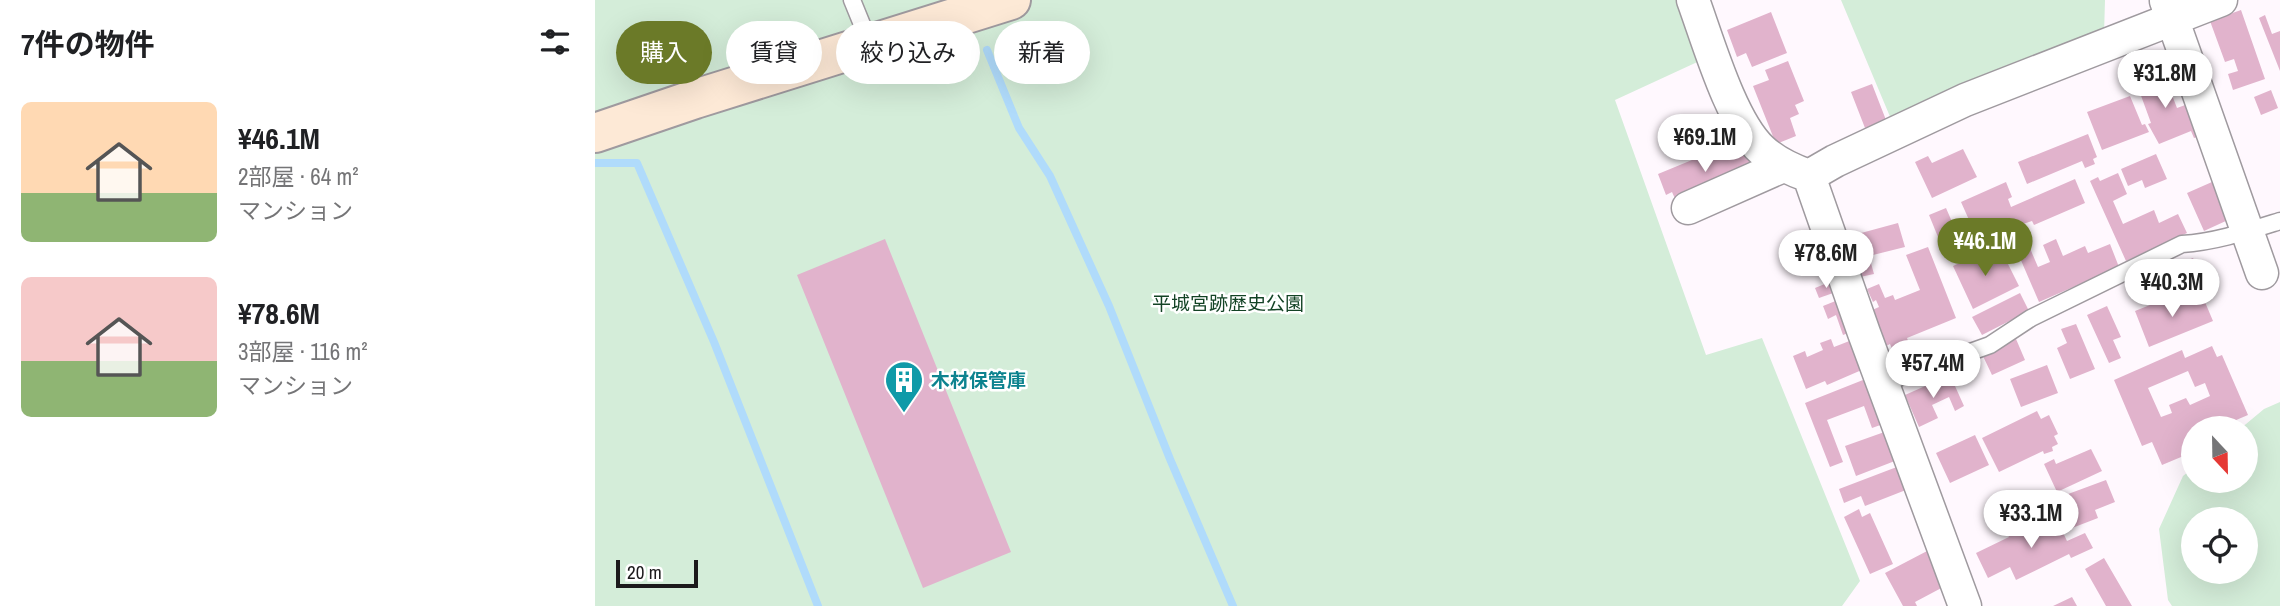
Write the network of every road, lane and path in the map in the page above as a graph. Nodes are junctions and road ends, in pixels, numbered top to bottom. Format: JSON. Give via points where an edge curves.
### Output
{"nodes":[{"id":1,"x":852,"y":0,"type":"edge"},
{"id":2,"x":1011,"y":0,"type":"edge"},
{"id":3,"x":1693,"y":0,"type":"edge"},
{"id":4,"x":2221,"y":0,"type":"edge"},
{"id":5,"x":2169,"y":10,"type":"edge"},
{"id":6,"x":861,"y":21,"type":"edge"},
{"id":7,"x":944,"y":21,"type":"edge"},
{"id":8,"x":836,"y":55,"type":"edge"},
{"id":9,"x":595,"y":132,"type":"edge"},
{"id":10,"x":1796,"y":171,"type":"junction"},
{"id":11,"x":1688,"y":208,"type":"dead end"},
{"id":12,"x":2280,"y":221,"type":"edge"},
{"id":13,"x":2247,"y":231,"type":"junction"},
{"id":14,"x":2262,"y":273,"type":"dead end"},
{"id":15,"x":1884,"y":383,"type":"junction"},
{"id":16,"x":1965,"y":606,"type":"edge"}],
"edges":[{"from":1,"to":6,"type":"lane"},
{"from":2,"to":7,"type":"main road"},
{"from":3,"to":10,"type":"street","via":[[1740,123],[1761,150]]},
{"from":4,"to":5,"type":"street"},
{"from":5,"to":10,"type":"street","via":[[1835,161]]},
{"from":5,"to":13,"type":"street"},
{"from":8,"to":9,"type":"main road"},
{"from":10,"to":11,"type":"street"},
{"from":10,"to":15,"type":"street"},
{"from":12,"to":13,"type":"lane"},
{"from":13,"to":14,"type":"street"},
{"from":13,"to":15,"type":"lane","via":[[2182,244],[2031,318],[1990,345]]},
{"from":15,"to":16,"type":"street"}]}
